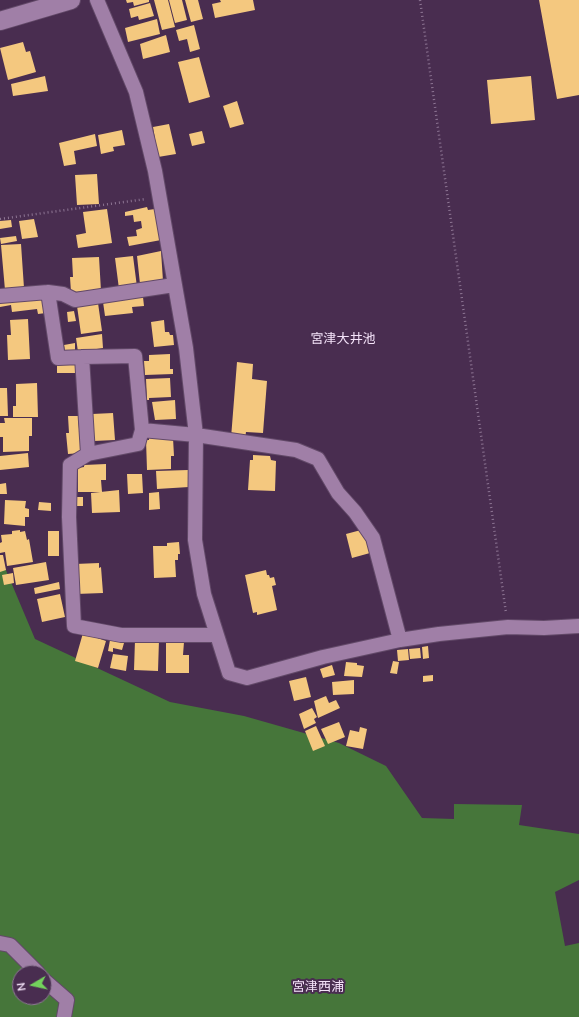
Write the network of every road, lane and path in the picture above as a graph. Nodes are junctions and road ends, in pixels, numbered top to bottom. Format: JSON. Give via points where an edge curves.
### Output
{"nodes":[{"id":1,"x":71,"y":0,"type":"edge"},
{"id":2,"x":97,"y":0,"type":"edge"},
{"id":3,"x":420,"y":0,"type":"edge"},
{"id":4,"x":0,"y":21,"type":"edge"},
{"id":5,"x":159,"y":197,"type":"junction"},
{"id":6,"x":0,"y":219,"type":"edge"},
{"id":7,"x":174,"y":285,"type":"junction"},
{"id":8,"x":48,"y":292,"type":"junction"},
{"id":9,"x":0,"y":296,"type":"edge"},
{"id":10,"x":82,"y":357,"type":"junction"},
{"id":11,"x":142,"y":430,"type":"junction"},
{"id":12,"x":196,"y":435,"type":"junction"},
{"id":13,"x":88,"y":454,"type":"junction"},
{"id":14,"x":579,"y":626,"type":"edge"},
{"id":15,"x":508,"y":627,"type":"junction"},
{"id":16,"x":217,"y":635,"type":"junction"},
{"id":17,"x":400,"y":640,"type":"junction"},
{"id":18,"x":0,"y":943,"type":"edge"},
{"id":19,"x":30,"y":965,"type":"edge"},
{"id":20,"x":52,"y":987,"type":"edge"},
{"id":21,"x":64,"y":1017,"type":"edge"}],
"edges":[{"from":1,"to":4,"type":"street"},
{"from":2,"to":5,"type":"street","via":[[136,92]]},
{"from":3,"to":15,"type":"path"},
{"from":5,"to":6,"type":"path"},
{"from":5,"to":7,"type":"street"},
{"from":7,"to":8,"type":"street","via":[[75,300],[63,294]]},
{"from":7,"to":12,"type":"street","via":[[186,348]]},
{"from":8,"to":9,"type":"street"},
{"from":8,"to":10,"type":"street","via":[[58,358]]},
{"from":10,"to":11,"type":"street","via":[[135,356]]},
{"from":10,"to":13,"type":"street"},
{"from":11,"to":12,"type":"street"},
{"from":11,"to":13,"type":"street","via":[[138,444]]},
{"from":12,"to":16,"type":"street","via":[[195,540],[204,594]]},
{"from":12,"to":17,"type":"street","via":[[296,450],[318,459],[338,493],[373,538]]},
{"from":13,"to":16,"type":"street","via":[[70,465],[69,516],[74,626],[121,636]]},
{"from":14,"to":15,"type":"street"},
{"from":15,"to":17,"type":"street"},
{"from":16,"to":17,"type":"street","via":[[230,673],[248,678],[323,657]]},
{"from":18,"to":19,"type":"street","via":[[10,945]]},
{"from":20,"to":21,"type":"street","via":[[67,1000]]}]}
